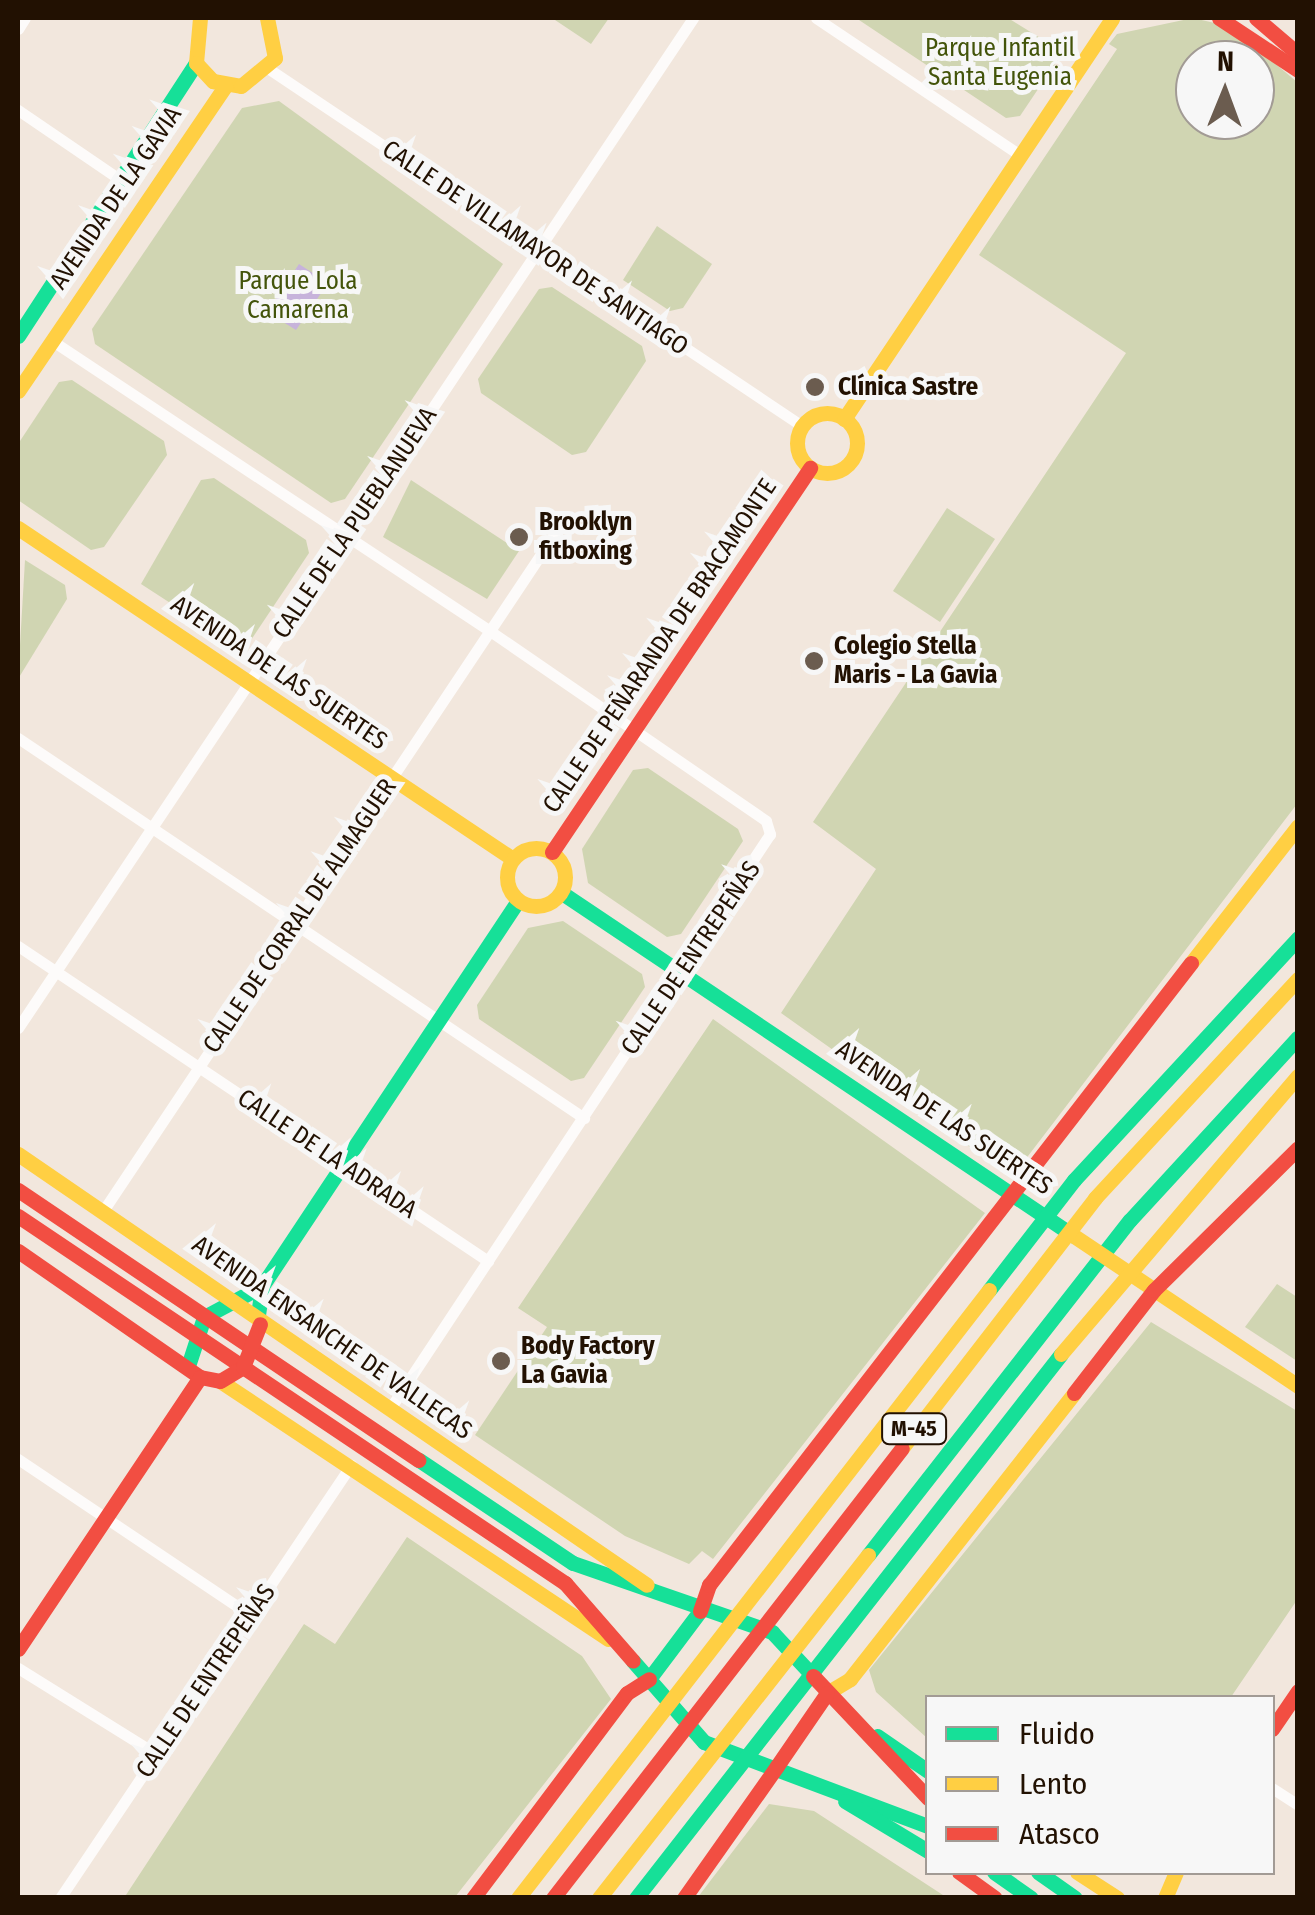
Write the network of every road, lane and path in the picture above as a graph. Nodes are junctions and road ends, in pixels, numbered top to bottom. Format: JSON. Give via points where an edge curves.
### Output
{"nodes":[{"id":1,"x":25,"y":18,"type":"edge"},
{"id":2,"x":200,"y":18,"type":"edge"},
{"id":3,"x":693,"y":18,"type":"edge"},
{"id":4,"x":816,"y":18,"type":"edge"},
{"id":5,"x":1112,"y":18,"type":"edge"},
{"id":6,"x":1218,"y":18,"type":"edge"},
{"id":7,"x":1256,"y":18,"type":"edge"},
{"id":8,"x":270,"y":19,"type":"edge"},
{"id":9,"x":18,"y":29,"type":"edge"},
{"id":10,"x":1298,"y":54,"type":"edge"},
{"id":11,"x":196,"y":63,"type":"junction"},
{"id":12,"x":268,"y":70,"type":"junction"},
{"id":13,"x":1298,"y":70,"type":"edge"},
{"id":14,"x":225,"y":86,"type":"junction"},
{"id":15,"x":18,"y":110,"type":"edge"},
{"id":16,"x":1020,"y":155,"type":"junction"},
{"id":17,"x":122,"y":181,"type":"junction"},
{"id":18,"x":538,"y":248,"type":"junction"},
{"id":19,"x":20,"y":326,"type":"edge"},
{"id":20,"x":51,"y":340,"type":"junction"},
{"id":21,"x":18,"y":391,"type":"edge"},
{"id":22,"x":844,"y":419,"type":"junction"},
{"id":23,"x":802,"y":426,"type":"junction"},
{"id":24,"x":810,"y":468,"type":"junction"},
{"id":25,"x":564,"y":522,"type":"dead end"},
{"id":26,"x":18,"y":528,"type":"edge"},
{"id":27,"x":345,"y":538,"type":"junction"},
{"id":28,"x":490,"y":631,"type":"junction"},
{"id":29,"x":248,"y":682,"type":"junction"},
{"id":30,"x":634,"y":732,"type":"junction"},
{"id":31,"x":18,"y":738,"type":"edge"},
{"id":32,"x":392,"y":779,"type":"junction"},
{"id":33,"x":1298,"y":826,"type":"edge"},
{"id":34,"x":152,"y":828,"type":"junction"},
{"id":35,"x":552,"y":852,"type":"junction"},
{"id":36,"x":512,"y":859,"type":"junction"},
{"id":37,"x":562,"y":893,"type":"junction"},
{"id":38,"x":518,"y":902,"type":"junction"},
{"id":39,"x":296,"y":923,"type":"junction"},
{"id":40,"x":1298,"y":938,"type":"edge"},
{"id":41,"x":18,"y":946,"type":"edge"},
{"id":42,"x":56,"y":972,"type":"junction"},
{"id":43,"x":681,"y":973,"type":"junction"},
{"id":44,"x":1298,"y":979,"type":"edge"},
{"id":45,"x":440,"y":1020,"type":"junction"},
{"id":46,"x":18,"y":1028,"type":"edge"},
{"id":47,"x":1298,"y":1037,"type":"edge"},
{"id":48,"x":199,"y":1068,"type":"junction"},
{"id":49,"x":1298,"y":1076,"type":"edge"},
{"id":50,"x":1298,"y":1088,"type":"edge"},
{"id":51,"x":1259,"y":1117,"type":"junction"},
{"id":52,"x":584,"y":1118,"type":"junction"},
{"id":53,"x":1298,"y":1148,"type":"edge"},
{"id":54,"x":18,"y":1154,"type":"edge"},
{"id":55,"x":344,"y":1164,"type":"junction"},
{"id":56,"x":18,"y":1190,"type":"edge"},
{"id":57,"x":104,"y":1211,"type":"junction"},
{"id":58,"x":18,"y":1216,"type":"edge"},
{"id":59,"x":18,"y":1251,"type":"edge"},
{"id":60,"x":488,"y":1261,"type":"junction"},
{"id":61,"x":262,"y":1286,"type":"junction"},
{"id":62,"x":234,"y":1299,"type":"junction"},
{"id":63,"x":204,"y":1316,"type":"junction"},
{"id":64,"x":259,"y":1320,"type":"junction"},
{"id":65,"x":193,"y":1333,"type":"junction"},
{"id":66,"x":254,"y":1350,"type":"junction"},
{"id":67,"x":189,"y":1363,"type":"junction"},
{"id":68,"x":243,"y":1367,"type":"junction"},
{"id":69,"x":200,"y":1377,"type":"junction"},
{"id":70,"x":220,"y":1381,"type":"junction"},
{"id":71,"x":1298,"y":1386,"type":"edge"},
{"id":72,"x":388,"y":1410,"type":"junction"},
{"id":73,"x":18,"y":1459,"type":"edge"},
{"id":74,"x":351,"y":1465,"type":"junction"},
{"id":75,"x":105,"y":1518,"type":"junction"},
{"id":76,"x":668,"y":1598,"type":"junction"},
{"id":77,"x":700,"y":1611,"type":"junction"},
{"id":78,"x":250,"y":1614,"type":"junction"},
{"id":79,"x":616,"y":1644,"type":"junction"},
{"id":80,"x":18,"y":1650,"type":"edge"},
{"id":81,"x":18,"y":1668,"type":"edge"},
{"id":82,"x":649,"y":1679,"type":"junction"},
{"id":83,"x":1298,"y":1690,"type":"edge"},
{"id":84,"x":827,"y":1693,"type":"junction"},
{"id":85,"x":855,"y":1720,"type":"junction"},
{"id":86,"x":1275,"y":1724,"type":"edge"},
{"id":87,"x":156,"y":1754,"type":"junction"},
{"id":88,"x":778,"y":1766,"type":"junction"},
{"id":89,"x":925,"y":1769,"type":"edge"},
{"id":90,"x":806,"y":1779,"type":"junction"},
{"id":91,"x":1275,"y":1790,"type":"edge"},
{"id":92,"x":925,"y":1795,"type":"edge"},
{"id":93,"x":1298,"y":1805,"type":"edge"},
{"id":94,"x":925,"y":1825,"type":"edge"},
{"id":95,"x":925,"y":1849,"type":"edge"},
{"id":96,"x":962,"y":1875,"type":"edge"},
{"id":97,"x":998,"y":1875,"type":"edge"},
{"id":98,"x":1042,"y":1875,"type":"edge"},
{"id":99,"x":1082,"y":1875,"type":"edge"},
{"id":100,"x":60,"y":1898,"type":"edge"},
{"id":101,"x":473,"y":1898,"type":"edge"},
{"id":102,"x":518,"y":1898,"type":"edge"},
{"id":103,"x":553,"y":1898,"type":"edge"},
{"id":104,"x":600,"y":1898,"type":"edge"},
{"id":105,"x":636,"y":1898,"type":"edge"},
{"id":106,"x":684,"y":1898,"type":"edge"},
{"id":107,"x":995,"y":1898,"type":"edge"},
{"id":108,"x":1030,"y":1898,"type":"edge"},
{"id":109,"x":1075,"y":1898,"type":"edge"},
{"id":110,"x":1118,"y":1898,"type":"edge"}],
"edges":[{"from":1,"to":9,"type":"street"},
{"from":2,"to":11,"type":"main road"},
{"from":3,"to":18,"type":"street","name":"CALLE DE LA PUEBLANUEVA"},
{"from":4,"to":16,"type":"street"},
{"from":5,"to":16,"type":"main road"},
{"from":6,"to":13,"type":"main road"},
{"from":7,"to":10,"type":"main road"},
{"from":8,"to":12,"type":"main road","via":[[277,46]]},
{"from":11,"to":14,"type":"main road"},
{"from":11,"to":17,"type":"main road","name":"AVENIDA DE LA GAVIA"},
{"from":12,"to":14,"type":"main road"},
{"from":12,"to":18,"type":"street","name":"CALLE DE VILLAMAYOR DE SANTIAGO"},
{"from":14,"to":20,"type":"main road","name":"AVENIDA DE LA GAVIA"},
{"from":15,"to":17,"type":"street"},
{"from":16,"to":22,"type":"main road"},
{"from":17,"to":19,"type":"main road","name":"AVENIDA DE LA GAVIA"},
{"from":18,"to":23,"type":"street","name":"CALLE DE VILLAMAYOR DE SANTIAGO"},
{"from":18,"to":27,"type":"street","name":"CALLE DE LA PUEBLANUEVA"},
{"from":20,"to":21,"type":"main road","name":"AVENIDA DE LA GAVIA"},
{"from":20,"to":27,"type":"street","name":"CALLE DE ENTREPEÑAS"},
{"from":22,"to":23,"type":"main road","via":[[818,415]]},
{"from":22,"to":24,"type":"main road","via":[[854,456],[830,473]]},
{"from":23,"to":24,"type":"main road","via":[[798,453]]},
{"from":24,"to":30,"type":"main road","name":"CALLE DE PEÑARANDA DE BRACAMONTE"},
{"from":25,"to":28,"type":"street","name":"CALLE DE CORRAL DE ALMAGUER"},
{"from":26,"to":29,"type":"main road","name":"AVENIDA DE LAS SUERTES"},
{"from":27,"to":28,"type":"street","name":"CALLE DE ENTREPEÑAS"},
{"from":27,"to":29,"type":"street","name":"CALLE DE LA PUEBLANUEVA"},
{"from":28,"to":30,"type":"street","name":"CALLE DE ENTREPEÑAS"},
{"from":28,"to":32,"type":"street","name":"CALLE DE CORRAL DE ALMAGUER"},
{"from":29,"to":32,"type":"main road","name":"AVENIDA DE LAS SUERTES"},
{"from":29,"to":34,"type":"street","name":"CALLE DE LA PUEBLANUEVA"},
{"from":30,"to":35,"type":"main road","name":"CALLE DE PEÑARANDA DE BRACAMONTE"},
{"from":30,"to":43,"type":"street","name":"CALLE DE ENTREPEÑAS","via":[[766,821],[770,834]]},
{"from":31,"to":34,"type":"street"},
{"from":32,"to":36,"type":"main road","name":"AVENIDA DE LAS SUERTES"},
{"from":32,"to":39,"type":"street","name":"CALLE DE CORRAL DE ALMAGUER"},
{"from":33,"to":77,"type":"main road","via":[[709,1585]]},
{"from":34,"to":39,"type":"street"},
{"from":34,"to":42,"type":"street","name":"CALLE DE LA PUEBLANUEVA"},
{"from":35,"to":36,"type":"main road","via":[[531,848]]},
{"from":35,"to":37,"type":"main road","via":[[564,866]]},
{"from":36,"to":38,"type":"main road","via":[[506,881]]},
{"from":37,"to":38,"type":"main road","via":[[542,906]]},
{"from":37,"to":43,"type":"main road","name":"AVENIDA DE LAS SUERTES"},
{"from":38,"to":45,"type":"main road"},
{"from":39,"to":45,"type":"street"},
{"from":39,"to":48,"type":"street","name":"CALLE DE CORRAL DE ALMAGUER"},
{"from":40,"to":102,"type":"main road","via":[[1074,1180]]},
{"from":41,"to":42,"type":"street","name":"CALLE DE LA ADRADA"},
{"from":42,"to":46,"type":"street","name":"CALLE DE LA PUEBLANUEVA"},
{"from":42,"to":48,"type":"street","name":"CALLE DE LA ADRADA"},
{"from":43,"to":52,"type":"street","name":"CALLE DE ENTREPEÑAS"},
{"from":43,"to":71,"type":"main road","name":"AVENIDA DE LAS SUERTES"},
{"from":44,"to":103,"type":"main road","number":"M-45","via":[[1096,1198]]},
{"from":45,"to":52,"type":"street"},
{"from":45,"to":55,"type":"main road"},
{"from":47,"to":104,"type":"main road","number":"M-45","via":[[1130,1220]]},
{"from":48,"to":55,"type":"street","name":"CALLE DE LA ADRADA"},
{"from":48,"to":57,"type":"street","name":"CALLE DE CORRAL DE ALMAGUER"},
{"from":49,"to":51,"type":"main road"},
{"from":50,"to":51,"type":"main road"},
{"from":51,"to":105,"type":"main road","via":[[1140,1252]]},
{"from":52,"to":60,"type":"street","name":"CALLE DE ENTREPEÑAS"},
{"from":53,"to":84,"type":"main road","via":[[1154,1290],[850,1679]]},
{"from":54,"to":57,"type":"main road","name":"AVENIDA ENSANCHE DE VALLECAS"},
{"from":55,"to":60,"type":"street","name":"CALLE DE LA ADRADA"},
{"from":55,"to":61,"type":"main road"},
{"from":56,"to":63,"type":"main road","name":"AVENIDA ENSANCHE DE VALLECAS"},
{"from":57,"to":62,"type":"main road","name":"AVENIDA ENSANCHE DE VALLECAS"},
{"from":58,"to":65,"type":"main road"},
{"from":59,"to":67,"type":"main road"},
{"from":60,"to":72,"type":"street","name":"CALLE DE ENTREPEÑAS"},
{"from":61,"to":62,"type":"main road"},
{"from":61,"to":64,"type":"main road"},
{"from":62,"to":63,"type":"main road"},
{"from":62,"to":64,"type":"main road","name":"AVENIDA ENSANCHE DE VALLECAS"},
{"from":63,"to":65,"type":"main road"},
{"from":63,"to":66,"type":"main road","name":"AVENIDA ENSANCHE DE VALLECAS"},
{"from":64,"to":66,"type":"main road"},
{"from":64,"to":72,"type":"main road","name":"AVENIDA ENSANCHE DE VALLECAS"},
{"from":65,"to":67,"type":"main road"},
{"from":65,"to":68,"type":"main road"},
{"from":66,"to":68,"type":"main road"},
{"from":66,"to":76,"type":"main road","name":"AVENIDA ENSANCHE DE VALLECAS","via":[[573,1563]]},
{"from":67,"to":69,"type":"main road"},
{"from":68,"to":70,"type":"main road"},
{"from":68,"to":79,"type":"main road","via":[[566,1582]]},
{"from":69,"to":70,"type":"main road"},
{"from":69,"to":75,"type":"main road"},
{"from":70,"to":74,"type":"main road"},
{"from":72,"to":76,"type":"main road","name":"AVENIDA ENSANCHE DE VALLECAS"},
{"from":73,"to":75,"type":"street"},
{"from":74,"to":78,"type":"street","name":"CALLE DE ENTREPEÑAS"},
{"from":74,"to":79,"type":"main road"},
{"from":75,"to":78,"type":"street"},
{"from":75,"to":80,"type":"main road"},
{"from":76,"to":77,"type":"main road","name":"AVENIDA ENSANCHE DE VALLECAS"},
{"from":77,"to":82,"type":"main road"},
{"from":77,"to":84,"type":"main road","name":"AVENIDA ENSANCHE DE VALLECAS","via":[[734,1612],[772,1632]]},
{"from":78,"to":87,"type":"street","name":"CALLE DE ENTREPEÑAS"},
{"from":79,"to":82,"type":"main road"},
{"from":81,"to":87,"type":"street"},
{"from":82,"to":88,"type":"main road","via":[[704,1742]]},
{"from":82,"to":101,"type":"main road","via":[[627,1693]]},
{"from":83,"to":86,"type":"main road"},
{"from":84,"to":85,"type":"main road","name":"AVENIDA ENSANCHE DE VALLECAS"},
{"from":84,"to":88,"type":"main road"},
{"from":85,"to":89,"type":"main road","name":"AVENIDA ENSANCHE DE VALLECAS"},
{"from":85,"to":92,"type":"main road","name":"AVENIDA ENSANCHE DE VALLECAS"},
{"from":87,"to":100,"type":"street","name":"CALLE DE ENTREPEÑAS"},
{"from":88,"to":90,"type":"main road"},
{"from":88,"to":106,"type":"main road"},
{"from":90,"to":94,"type":"main road"},
{"from":90,"to":95,"type":"main road"},
{"from":91,"to":93,"type":"street"},
{"from":96,"to":107,"type":"main road"},
{"from":97,"to":108,"type":"main road"},
{"from":98,"to":109,"type":"main road"},
{"from":99,"to":110,"type":"main road"}]}
